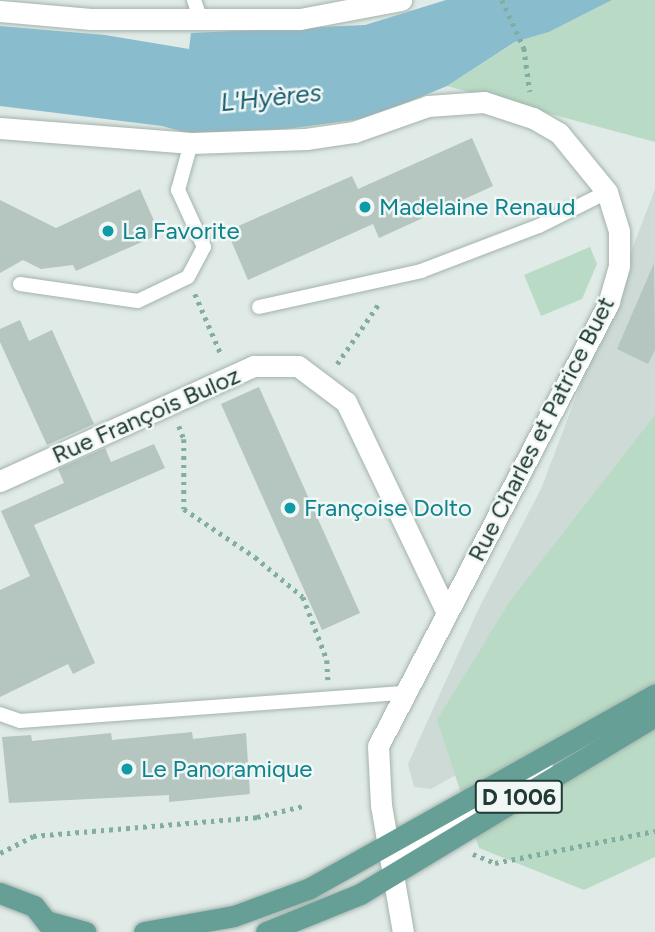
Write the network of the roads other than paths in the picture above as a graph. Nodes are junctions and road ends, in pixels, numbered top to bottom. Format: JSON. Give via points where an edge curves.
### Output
{"nodes":[{"id":1,"x":401,"y":0,"type":"edge"},
{"id":2,"x":197,"y":10,"type":"edge"},
{"id":3,"x":0,"y":11,"type":"edge"},
{"id":4,"x":0,"y":128,"type":"edge"},
{"id":5,"x":191,"y":143,"type":"junction"},
{"id":6,"x":607,"y":192,"type":"junction"},
{"id":7,"x":20,"y":284,"type":"dead end"},
{"id":8,"x":258,"y":307,"type":"dead end"},
{"id":9,"x":0,"y":481,"type":"edge"},
{"id":10,"x":446,"y":611,"type":"junction"},
{"id":11,"x":403,"y":693,"type":"junction"},
{"id":12,"x":655,"y":694,"type":"edge"},
{"id":13,"x":0,"y":714,"type":"edge"},
{"id":14,"x":655,"y":716,"type":"edge"},
{"id":15,"x":391,"y":859,"type":"junction"},
{"id":16,"x":0,"y":893,"type":"edge"},
{"id":17,"x":52,"y":927,"type":"edge"},
{"id":18,"x":86,"y":932,"type":"edge"},
{"id":19,"x":144,"y":932,"type":"edge"},
{"id":20,"x":266,"y":932,"type":"edge"},
{"id":21,"x":403,"y":932,"type":"edge"}],
"edges":[{"from":1,"to":2,"type":"street","via":[[300,19]]},
{"from":2,"to":3,"type":"street","via":[[91,19]]},
{"from":4,"to":5,"type":"street","name":"Rue Charles et Patrice Buet"},
{"from":5,"to":6,"type":"street","name":"Rue Charles et Patrice Buet","via":[[306,139],[354,132],[428,106],[484,102],[559,132]]},
{"from":5,"to":7,"type":"lane","via":[[178,190],[204,247],[188,278],[138,301]]},
{"from":6,"to":8,"type":"lane","via":[[539,226],[399,275]]},
{"from":6,"to":10,"type":"street","name":"Rue Charles et Patrice Buet","via":[[619,231],[619,266],[609,302]]},
{"from":9,"to":10,"type":"street","name":"Rue François Buloz","via":[[254,366],[298,366],[346,402]]},
{"from":10,"to":11,"type":"street","name":"Rue Charles et Patrice Buet"},
{"from":11,"to":13,"type":"lane","via":[[20,721]]},
{"from":11,"to":15,"type":"street","name":"Rue Charles et Patrice Buet","via":[[377,746],[376,767]]},
{"from":12,"to":15,"type":"main road","number":"D 1006","via":[[559,747]]},
{"from":14,"to":15,"type":"main road","number":"D 1006"},
{"from":15,"to":19,"type":"main road","number":"D 1006","via":[[269,905],[201,924]]},
{"from":15,"to":20,"type":"main road","number":"D 1006","via":[[319,914]]},
{"from":15,"to":21,"type":"street","name":"Rue Charles et Patrice Buet"},
{"from":16,"to":17,"type":"main road","via":[[34,906]]},
{"from":17,"to":18,"type":"main road"}]}
